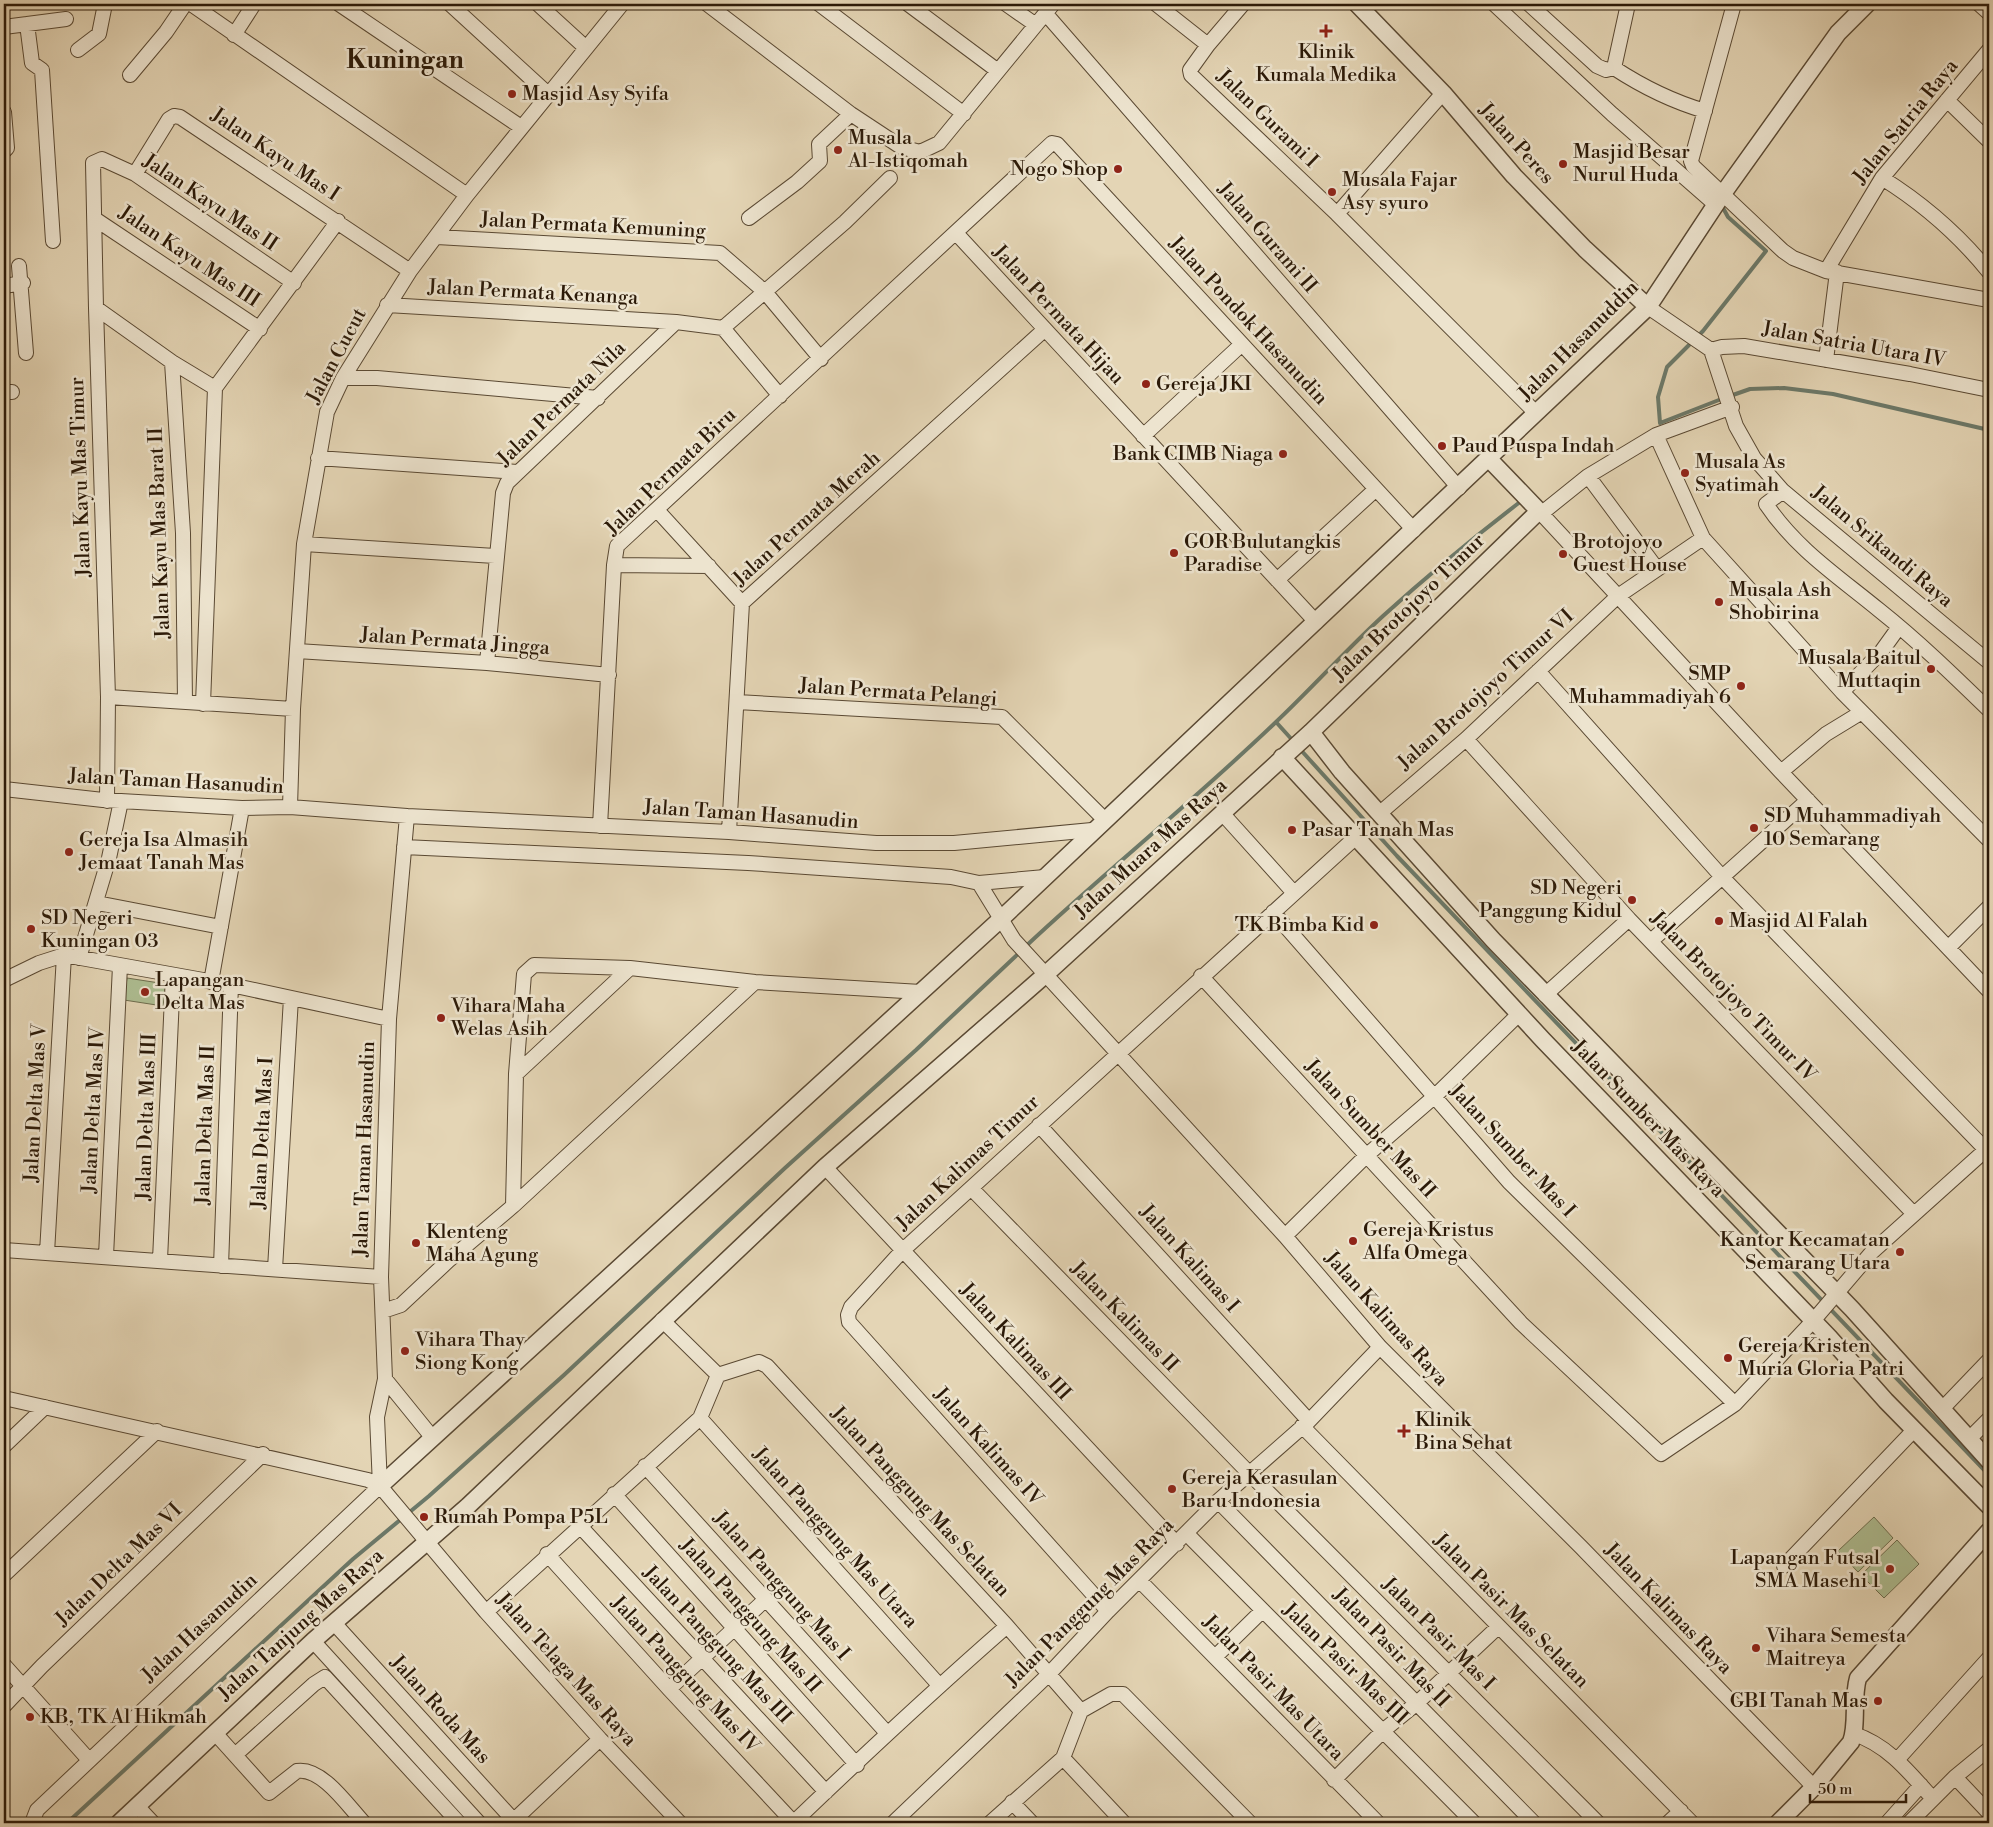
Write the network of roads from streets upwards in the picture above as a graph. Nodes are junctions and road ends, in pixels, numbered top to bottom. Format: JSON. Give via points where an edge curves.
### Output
{"nodes":[{"id":1,"x":104,"y":4,"type":"edge"},
{"id":2,"x":185,"y":4,"type":"edge"},
{"id":3,"x":191,"y":4,"type":"edge"},
{"id":4,"x":254,"y":4,"type":"edge"},
{"id":5,"x":450,"y":4,"type":"edge"},
{"id":6,"x":538,"y":4,"type":"edge"},
{"id":7,"x":622,"y":4,"type":"edge"},
{"id":8,"x":707,"y":4,"type":"edge"},
{"id":9,"x":820,"y":4,"type":"edge"},
{"id":10,"x":908,"y":4,"type":"edge"},
{"id":11,"x":1006,"y":4,"type":"edge"},
{"id":12,"x":1156,"y":4,"type":"edge"},
{"id":13,"x":1243,"y":4,"type":"edge"},
{"id":14,"x":1357,"y":4,"type":"edge"},
{"id":15,"x":1494,"y":4,"type":"edge"},
{"id":16,"x":1529,"y":4,"type":"edge"},
{"id":17,"x":1628,"y":4,"type":"edge"},
{"id":18,"x":1734,"y":4,"type":"edge"},
{"id":19,"x":1867,"y":4,"type":"edge"},
{"id":20,"x":1979,"y":4,"type":"edge"},
{"id":21,"x":342,"y":5,"type":"edge"},
{"id":22,"x":1049,"y":9,"type":"edge"},
{"id":23,"x":1989,"y":13,"type":"edge"},
{"id":24,"x":66,"y":19,"type":"dead end"},
{"id":25,"x":27,"y":24,"type":"junction"},
{"id":26,"x":1036,"y":25,"type":"junction"},
{"id":27,"x":4,"y":27,"type":"edge"},
{"id":28,"x":234,"y":35,"type":"junction"},
{"id":29,"x":1208,"y":45,"type":"junction"},
{"id":30,"x":586,"y":48,"type":"junction"},
{"id":31,"x":78,"y":50,"type":"dead end"},
{"id":32,"x":1989,"y":50,"type":"edge"},
{"id":33,"x":1614,"y":68,"type":"junction"},
{"id":34,"x":998,"y":72,"type":"junction"},
{"id":35,"x":130,"y":75,"type":"dead end"},
{"id":36,"x":1443,"y":93,"type":"junction"},
{"id":37,"x":548,"y":94,"type":"junction"},
{"id":38,"x":1947,"y":100,"type":"junction"},
{"id":39,"x":1704,"y":111,"type":"junction"},
{"id":40,"x":4,"y":112,"type":"edge"},
{"id":41,"x":851,"y":114,"type":"junction"},
{"id":42,"x":964,"y":114,"type":"junction"},
{"id":43,"x":521,"y":127,"type":"junction"},
{"id":44,"x":1989,"y":141,"type":"edge"},
{"id":45,"x":1052,"y":143,"type":"joint"},
{"id":46,"x":4,"y":151,"type":"edge"},
{"id":47,"x":102,"y":159,"type":"joint"},
{"id":48,"x":135,"y":174,"type":"junction"},
{"id":49,"x":890,"y":178,"type":"dead end"},
{"id":50,"x":1882,"y":178,"type":"junction"},
{"id":51,"x":467,"y":195,"type":"junction"},
{"id":52,"x":1722,"y":199,"type":"junction"},
{"id":53,"x":1337,"y":214,"type":"junction"},
{"id":54,"x":749,"y":218,"type":"dead end"},
{"id":55,"x":95,"y":219,"type":"junction"},
{"id":56,"x":338,"y":221,"type":"junction"},
{"id":57,"x":956,"y":233,"type":"junction"},
{"id":58,"x":437,"y":237,"type":"junction"},
{"id":59,"x":52,"y":241,"type":"dead end"},
{"id":60,"x":19,"y":266,"type":"dead end"},
{"id":61,"x":410,"y":271,"type":"junction"},
{"id":62,"x":1831,"y":272,"type":"junction"},
{"id":63,"x":1989,"y":272,"type":"edge"},
{"id":64,"x":22,"y":283,"type":"junction"},
{"id":65,"x":294,"y":283,"type":"junction"},
{"id":66,"x":4,"y":286,"type":"edge"},
{"id":67,"x":765,"y":292,"type":"junction"},
{"id":68,"x":1989,"y":300,"type":"edge"},
{"id":69,"x":387,"y":305,"type":"junction"},
{"id":70,"x":1648,"y":307,"type":"junction"},
{"id":71,"x":96,"y":308,"type":"junction"},
{"id":72,"x":676,"y":322,"type":"junction"},
{"id":73,"x":723,"y":328,"type":"junction"},
{"id":74,"x":260,"y":329,"type":"junction"},
{"id":75,"x":1044,"y":330,"type":"junction"},
{"id":76,"x":1242,"y":344,"type":"junction"},
{"id":77,"x":1710,"y":349,"type":"junction"},
{"id":78,"x":26,"y":353,"type":"dead end"},
{"id":79,"x":821,"y":359,"type":"junction"},
{"id":80,"x":1826,"y":360,"type":"junction"},
{"id":81,"x":172,"y":362,"type":"junction"},
{"id":82,"x":343,"y":378,"type":"junction"},
{"id":83,"x":215,"y":388,"type":"junction"},
{"id":84,"x":1989,"y":390,"type":"edge"},
{"id":85,"x":780,"y":396,"type":"junction"},
{"id":86,"x":598,"y":398,"type":"junction"},
{"id":87,"x":1729,"y":400,"type":"junction"},
{"id":88,"x":1536,"y":413,"type":"junction"},
{"id":89,"x":1656,"y":435,"type":"junction"},
{"id":90,"x":1143,"y":436,"type":"junction"},
{"id":91,"x":318,"y":458,"type":"junction"},
{"id":92,"x":1489,"y":459,"type":"junction"},
{"id":93,"x":517,"y":472,"type":"junction"},
{"id":94,"x":1588,"y":476,"type":"junction"},
{"id":95,"x":1459,"y":488,"type":"junction"},
{"id":96,"x":1376,"y":489,"type":"junction"},
{"id":97,"x":1783,"y":491,"type":"junction"},
{"id":98,"x":1537,"y":509,"type":"junction"},
{"id":99,"x":657,"y":510,"type":"junction"},
{"id":100,"x":1414,"y":530,"type":"junction"},
{"id":101,"x":1703,"y":538,"type":"junction"},
{"id":102,"x":304,"y":544,"type":"junction"},
{"id":103,"x":495,"y":556,"type":"junction"},
{"id":104,"x":614,"y":565,"type":"junction"},
{"id":105,"x":709,"y":566,"type":"junction"},
{"id":106,"x":1656,"y":570,"type":"junction"},
{"id":107,"x":1277,"y":580,"type":"junction"},
{"id":108,"x":1618,"y":596,"type":"junction"},
{"id":109,"x":742,"y":602,"type":"junction"},
{"id":110,"x":1316,"y":622,"type":"junction"},
{"id":111,"x":1899,"y":627,"type":"junction"},
{"id":112,"x":297,"y":651,"type":"junction"},
{"id":113,"x":1989,"y":662,"type":"edge"},
{"id":114,"x":487,"y":663,"type":"junction"},
{"id":115,"x":1538,"y":671,"type":"junction"},
{"id":116,"x":609,"y":675,"type":"junction"},
{"id":117,"x":1842,"y":692,"type":"junction"},
{"id":118,"x":108,"y":697,"type":"junction"},
{"id":119,"x":184,"y":702,"type":"junction"},
{"id":120,"x":737,"y":702,"type":"junction"},
{"id":121,"x":1987,"y":703,"type":"edge"},
{"id":122,"x":202,"y":704,"type":"junction"},
{"id":123,"x":293,"y":709,"type":"junction"},
{"id":124,"x":1862,"y":712,"type":"junction"},
{"id":125,"x":1310,"y":733,"type":"junction"},
{"id":126,"x":1466,"y":738,"type":"junction"},
{"id":127,"x":1284,"y":755,"type":"junction"},
{"id":128,"x":1782,"y":772,"type":"junction"},
{"id":129,"x":4,"y":789,"type":"edge"},
{"id":130,"x":1808,"y":800,"type":"junction"},
{"id":131,"x":114,"y":801,"type":"junction"},
{"id":132,"x":290,"y":807,"type":"junction"},
{"id":133,"x":242,"y":808,"type":"junction"},
{"id":134,"x":1222,"y":813,"type":"junction"},
{"id":135,"x":1380,"y":813,"type":"junction"},
{"id":136,"x":407,"y":816,"type":"junction"},
{"id":137,"x":1099,"y":825,"type":"junction"},
{"id":138,"x":600,"y":826,"type":"junction"},
{"id":139,"x":729,"y":832,"type":"junction"},
{"id":140,"x":1356,"y":837,"type":"junction"},
{"id":141,"x":1989,"y":840,"type":"edge"},
{"id":142,"x":404,"y":847,"type":"junction"},
{"id":143,"x":1045,"y":877,"type":"junction"},
{"id":144,"x":1723,"y":878,"type":"junction"},
{"id":145,"x":979,"y":883,"type":"junction"},
{"id":146,"x":1294,"y":893,"type":"junction"},
{"id":147,"x":97,"y":903,"type":"junction"},
{"id":148,"x":1989,"y":907,"type":"edge"},
{"id":149,"x":1273,"y":912,"type":"junction"},
{"id":150,"x":1002,"y":918,"type":"junction"},
{"id":151,"x":1629,"y":919,"type":"junction"},
{"id":152,"x":221,"y":927,"type":"junction"},
{"id":153,"x":1651,"y":941,"type":"junction"},
{"id":154,"x":1949,"y":947,"type":"junction"},
{"id":155,"x":64,"y":956,"type":"junction"},
{"id":156,"x":79,"y":958,"type":"junction"},
{"id":157,"x":120,"y":966,"type":"junction"},
{"id":158,"x":630,"y":968,"type":"junction"},
{"id":159,"x":173,"y":975,"type":"junction"},
{"id":160,"x":1045,"y":975,"type":"junction"},
{"id":161,"x":1201,"y":976,"type":"junction"},
{"id":162,"x":4,"y":980,"type":"edge"},
{"id":163,"x":211,"y":982,"type":"junction"},
{"id":164,"x":755,"y":982,"type":"junction"},
{"id":165,"x":231,"y":985,"type":"junction"},
{"id":166,"x":1989,"y":991,"type":"edge"},
{"id":167,"x":921,"y":992,"type":"junction"},
{"id":168,"x":1546,"y":995,"type":"junction"},
{"id":169,"x":291,"y":998,"type":"junction"},
{"id":170,"x":1519,"y":1014,"type":"junction"},
{"id":171,"x":389,"y":1019,"type":"junction"},
{"id":172,"x":1117,"y":1054,"type":"junction"},
{"id":173,"x":516,"y":1074,"type":"junction"},
{"id":174,"x":1434,"y":1097,"type":"junction"},
{"id":175,"x":1039,"y":1125,"type":"junction"},
{"id":176,"x":1988,"y":1150,"type":"edge"},
{"id":177,"x":1367,"y":1155,"type":"junction"},
{"id":178,"x":825,"y":1167,"type":"junction"},
{"id":179,"x":971,"y":1188,"type":"junction"},
{"id":180,"x":513,"y":1206,"type":"junction"},
{"id":181,"x":1914,"y":1214,"type":"junction"},
{"id":182,"x":1285,"y":1236,"type":"junction"},
{"id":183,"x":4,"y":1250,"type":"edge"},
{"id":184,"x":902,"y":1251,"type":"junction"},
{"id":185,"x":47,"y":1253,"type":"junction"},
{"id":186,"x":106,"y":1256,"type":"junction"},
{"id":187,"x":160,"y":1260,"type":"junction"},
{"id":188,"x":221,"y":1266,"type":"junction"},
{"id":189,"x":275,"y":1269,"type":"junction"},
{"id":190,"x":381,"y":1277,"type":"junction"},
{"id":191,"x":1836,"y":1295,"type":"junction"},
{"id":192,"x":851,"y":1307,"type":"joint"},
{"id":193,"x":383,"y":1311,"type":"junction"},
{"id":194,"x":1815,"y":1319,"type":"junction"},
{"id":195,"x":662,"y":1320,"type":"junction"},
{"id":196,"x":1380,"y":1347,"type":"junction"},
{"id":197,"x":1989,"y":1360,"type":"edge"},
{"id":198,"x":718,"y":1376,"type":"junction"},
{"id":199,"x":385,"y":1379,"type":"junction"},
{"id":200,"x":4,"y":1398,"type":"edge"},
{"id":201,"x":1734,"y":1404,"type":"junction"},
{"id":202,"x":44,"y":1406,"type":"junction"},
{"id":203,"x":1942,"y":1409,"type":"junction"},
{"id":204,"x":700,"y":1418,"type":"junction"},
{"id":205,"x":1989,"y":1419,"type":"edge"},
{"id":206,"x":1305,"y":1423,"type":"junction"},
{"id":207,"x":1914,"y":1430,"type":"junction"},
{"id":208,"x":157,"y":1431,"type":"junction"},
{"id":209,"x":432,"y":1437,"type":"junction"},
{"id":210,"x":1969,"y":1439,"type":"junction"},
{"id":211,"x":4,"y":1446,"type":"edge"},
{"id":212,"x":263,"y":1454,"type":"junction"},
{"id":213,"x":1989,"y":1461,"type":"edge"},
{"id":214,"x":645,"y":1466,"type":"junction"},
{"id":215,"x":1249,"y":1473,"type":"junction"},
{"id":216,"x":377,"y":1485,"type":"junction"},
{"id":217,"x":614,"y":1494,"type":"junction"},
{"id":218,"x":1218,"y":1501,"type":"junction"},
{"id":219,"x":1989,"y":1506,"type":"edge"},
{"id":220,"x":579,"y":1525,"type":"junction"},
{"id":221,"x":1989,"y":1531,"type":"edge"},
{"id":222,"x":423,"y":1538,"type":"junction"},
{"id":223,"x":1182,"y":1539,"type":"junction"},
{"id":224,"x":547,"y":1554,"type":"junction"},
{"id":225,"x":1784,"y":1566,"type":"dead end"},
{"id":226,"x":4,"y":1575,"type":"edge"},
{"id":227,"x":1140,"y":1580,"type":"junction"},
{"id":228,"x":766,"y":1599,"type":"junction"},
{"id":229,"x":1108,"y":1611,"type":"junction"},
{"id":230,"x":1262,"y":1611,"type":"junction"},
{"id":231,"x":486,"y":1612,"type":"junction"},
{"id":232,"x":334,"y":1623,"type":"junction"},
{"id":233,"x":1007,"y":1626,"type":"junction"},
{"id":234,"x":1498,"y":1627,"type":"junction"},
{"id":235,"x":734,"y":1628,"type":"junction"},
{"id":236,"x":313,"y":1641,"type":"junction"},
{"id":237,"x":702,"y":1658,"type":"junction"},
{"id":238,"x":1215,"y":1658,"type":"junction"},
{"id":239,"x":1989,"y":1658,"type":"edge"},
{"id":240,"x":4,"y":1665,"type":"edge"},
{"id":241,"x":1448,"y":1673,"type":"junction"},
{"id":242,"x":1048,"y":1675,"type":"junction"},
{"id":243,"x":940,"y":1685,"type":"junction"},
{"id":244,"x":22,"y":1687,"type":"junction"},
{"id":245,"x":669,"y":1689,"type":"junction"},
{"id":246,"x":1417,"y":1703,"type":"junction"},
{"id":247,"x":4,"y":1706,"type":"edge"},
{"id":248,"x":1081,"y":1711,"type":"junction"},
{"id":249,"x":1384,"y":1730,"type":"junction"},
{"id":250,"x":215,"y":1733,"type":"junction"},
{"id":251,"x":887,"y":1733,"type":"junction"},
{"id":252,"x":1854,"y":1734,"type":"junction"},
{"id":253,"x":600,"y":1739,"type":"junction"},
{"id":254,"x":1989,"y":1749,"type":"edge"},
{"id":255,"x":236,"y":1755,"type":"junction"},
{"id":256,"x":1063,"y":1758,"type":"junction"},
{"id":257,"x":89,"y":1760,"type":"junction"},
{"id":258,"x":1897,"y":1760,"type":"junction"},
{"id":259,"x":857,"y":1765,"type":"junction"},
{"id":260,"x":1955,"y":1777,"type":"junction"},
{"id":261,"x":1334,"y":1780,"type":"junction"},
{"id":262,"x":1920,"y":1784,"type":"junction"},
{"id":263,"x":1814,"y":1787,"type":"junction"},
{"id":264,"x":826,"y":1792,"type":"junction"},
{"id":265,"x":1934,"y":1799,"type":"junction"},
{"id":266,"x":1012,"y":1802,"type":"junction"},
{"id":267,"x":137,"y":1806,"type":"junction"},
{"id":268,"x":1681,"y":1811,"type":"junction"},
{"id":269,"x":1989,"y":1813,"type":"edge"},
{"id":270,"x":1917,"y":1820,"type":"edge"},
{"id":271,"x":514,"y":1822,"type":"edge"},
{"id":272,"x":32,"y":1823,"type":"edge"},
{"id":273,"x":119,"y":1823,"type":"edge"},
{"id":274,"x":153,"y":1823,"type":"edge"},
{"id":275,"x":364,"y":1823,"type":"edge"},
{"id":276,"x":458,"y":1823,"type":"edge"},
{"id":277,"x":479,"y":1823,"type":"edge"},
{"id":278,"x":680,"y":1823,"type":"edge"},
{"id":279,"x":794,"y":1823,"type":"edge"},
{"id":280,"x":893,"y":1823,"type":"edge"},
{"id":281,"x":990,"y":1823,"type":"edge"},
{"id":282,"x":1032,"y":1823,"type":"edge"},
{"id":283,"x":1124,"y":1823,"type":"edge"},
{"id":284,"x":1250,"y":1823,"type":"edge"},
{"id":285,"x":1378,"y":1823,"type":"edge"},
{"id":286,"x":1474,"y":1823,"type":"edge"},
{"id":287,"x":1534,"y":1823,"type":"edge"},
{"id":288,"x":1598,"y":1823,"type":"edge"},
{"id":289,"x":1668,"y":1823,"type":"edge"},
{"id":290,"x":1692,"y":1823,"type":"edge"},
{"id":291,"x":1778,"y":1823,"type":"edge"},
{"id":292,"x":1886,"y":1823,"type":"edge"}],
"edges":[{"from":1,"to":31,"type":"street","via":[[99,34]]},
{"from":2,"to":35,"type":"street"},
{"from":3,"to":28,"type":"street"},
{"from":4,"to":28,"type":"street"},
{"from":5,"to":37,"type":"street"},
{"from":6,"to":30,"type":"street"},
{"from":7,"to":30,"type":"street","name":"Jalan Cucut"},
{"from":8,"to":41,"type":"street"},
{"from":9,"to":42,"type":"street"},
{"from":10,"to":34,"type":"street"},
{"from":11,"to":26,"type":"street"},
{"from":12,"to":29,"type":"street","name":"Jalan Gurami I"},
{"from":13,"to":29,"type":"street"},
{"from":14,"to":36,"type":"street","name":"Jalan Peres"},
{"from":15,"to":52,"type":"street","via":[[1612,114]]},
{"from":16,"to":33,"type":"street","via":[[1597,66],[1606,70]]},
{"from":17,"to":33,"type":"street"},
{"from":18,"to":39,"type":"street"},
{"from":19,"to":52,"type":"street","name":"Jalan Hasanuddin","via":[[1838,33]]},
{"from":20,"to":23,"type":"street"},
{"from":21,"to":43,"type":"street"},
{"from":22,"to":26,"type":"street"},
{"from":22,"to":95,"type":"street","name":"Jalan Gurami II"},
{"from":24,"to":25,"type":"street"},
{"from":25,"to":27,"type":"street"},
{"from":25,"to":59,"type":"street","via":[[32,64],[42,70]]},
{"from":26,"to":34,"type":"street"},
{"from":28,"to":51,"type":"street"},
{"from":29,"to":53,"type":"street","name":"Jalan Gurami I","via":[[1190,70],[1191,75]]},
{"from":30,"to":37,"type":"street","name":"Jalan Cucut"},
{"from":32,"to":38,"type":"street","name":"Jalan Satria Raya"},
{"from":33,"to":39,"type":"street","via":[[1673,102]]},
{"from":34,"to":42,"type":"street"},
{"from":36,"to":53,"type":"street"},
{"from":36,"to":70,"type":"street","name":"Jalan Peres","via":[[1585,250]]},
{"from":37,"to":43,"type":"street","name":"Jalan Cucut"},
{"from":38,"to":44,"type":"street"},
{"from":38,"to":50,"type":"street","name":"Jalan Satria Raya"},
{"from":39,"to":52,"type":"street","via":[[1692,164]]},
{"from":40,"to":46,"type":"street","via":[[7,148]]},
{"from":41,"to":42,"type":"street","via":[[901,148],[920,152],[939,143]]},
{"from":41,"to":54,"type":"street","via":[[819,144],[820,161]]},
{"from":43,"to":51,"type":"street","name":"Jalan Cucut"},
{"from":45,"to":57,"type":"street","name":"Jalan Permata Biru"},
{"from":45,"to":76,"type":"street","name":"Jalan Pondok Hasanudin","via":[[1057,144]]},
{"from":47,"to":48,"type":"street","name":"Jalan Kayu Mas II"},
{"from":47,"to":55,"type":"street","name":"Jalan Kayu Mas Timur","via":[[93,163]]},
{"from":48,"to":56,"type":"street","name":"Jalan Kayu Mas I","via":[[170,119],[180,117]]},
{"from":48,"to":65,"type":"street","name":"Jalan Kayu Mas II"},
{"from":49,"to":67,"type":"street"},
{"from":50,"to":62,"type":"street","name":"Jalan Satria Raya"},
{"from":50,"to":63,"type":"street","via":[[1909,195],[1937,219]]},
{"from":51,"to":58,"type":"street","name":"Jalan Cucut"},
{"from":52,"to":62,"type":"street","via":[[1793,258]]},
{"from":52,"to":70,"type":"street","name":"Jalan Hasanuddin"},
{"from":53,"to":88,"type":"street","name":"Jalan Gurami I"},
{"from":55,"to":71,"type":"street","name":"Jalan Kayu Mas Timur"},
{"from":55,"to":74,"type":"street","name":"Jalan Kayu Mas III"},
{"from":56,"to":61,"type":"street","name":"Jalan Kayu Mas I"},
{"from":56,"to":65,"type":"street"},
{"from":57,"to":75,"type":"street","name":"Jalan Permata Hijau"},
{"from":57,"to":79,"type":"street","name":"Jalan Permata Biru"},
{"from":58,"to":61,"type":"street","name":"Jalan Cucut"},
{"from":58,"to":67,"type":"street","name":"Jalan Permata Kemuning","via":[[720,253]]},
{"from":60,"to":64,"type":"street"},
{"from":61,"to":69,"type":"street","name":"Jalan Cucut"},
{"from":62,"to":68,"type":"street"},
{"from":62,"to":80,"type":"street"},
{"from":64,"to":66,"type":"street"},
{"from":64,"to":78,"type":"street"},
{"from":65,"to":74,"type":"street"},
{"from":67,"to":73,"type":"street"},
{"from":67,"to":79,"type":"street","name":"Jalan Permata Kemuning"},
{"from":69,"to":72,"type":"street","name":"Jalan Permata Kenanga"},
{"from":69,"to":82,"type":"street","name":"Jalan Cucut"},
{"from":70,"to":77,"type":"street"},
{"from":70,"to":88,"type":"street","name":"Jalan Hasanuddin"},
{"from":71,"to":81,"type":"street"},
{"from":71,"to":118,"type":"street","name":"Jalan Kayu Mas Timur"},
{"from":72,"to":73,"type":"street"},
{"from":72,"to":86,"type":"street","name":"Jalan Permata Nila"},
{"from":73,"to":85,"type":"street"},
{"from":74,"to":83,"type":"street"},
{"from":75,"to":90,"type":"street","name":"Jalan Permata Hijau"},
{"from":75,"to":109,"type":"street","name":"Jalan Permata Merah"},
{"from":76,"to":90,"type":"street"},
{"from":76,"to":96,"type":"street","name":"Jalan Pondok Hasanudin"},
{"from":77,"to":80,"type":"street","name":"Jalan Satria Utara IV","via":[[1744,346]]},
{"from":77,"to":87,"type":"street","name":"Jalan Srikandi Raya"},
{"from":79,"to":85,"type":"street","name":"Jalan Permata Biru"},
{"from":80,"to":84,"type":"street","name":"Jalan Satria Utara IV"},
{"from":81,"to":83,"type":"street"},
{"from":81,"to":119,"type":"street","name":"Jalan Kayu Mas Barat II","via":[[183,533]]},
{"from":82,"to":86,"type":"street","via":[[377,378]]},
{"from":82,"to":91,"type":"street","name":"Jalan Cucut","via":[[327,412]]},
{"from":83,"to":122,"type":"street"},
{"from":85,"to":99,"type":"street","name":"Jalan Permata Biru"},
{"from":86,"to":93,"type":"street","name":"Jalan Permata Nila"},
{"from":87,"to":89,"type":"street"},
{"from":87,"to":97,"type":"street","name":"Jalan Srikandi Raya","via":[[1736,426],[1754,458]]},
{"from":88,"to":92,"type":"street","name":"Jalan Hasanuddin"},
{"from":89,"to":94,"type":"street"},
{"from":89,"to":101,"type":"street"},
{"from":90,"to":107,"type":"street","name":"Jalan Permata Hijau"},
{"from":91,"to":93,"type":"street"},
{"from":91,"to":102,"type":"street","name":"Jalan Cucut"},
{"from":92,"to":95,"type":"street","name":"Jalan Hasanuddin"},
{"from":92,"to":98,"type":"street"},
{"from":93,"to":103,"type":"street","name":"Jalan Permata Nila","via":[[503,493]]},
{"from":94,"to":98,"type":"street"},
{"from":94,"to":106,"type":"street"},
{"from":95,"to":100,"type":"street","name":"Jalan Hasanuddin"},
{"from":96,"to":100,"type":"street","name":"Jalan Pondok Hasanudin"},
{"from":96,"to":107,"type":"street"},
{"from":97,"to":111,"type":"street","via":[[1766,504],[1785,529],[1816,561]]},
{"from":97,"to":113,"type":"street","name":"Jalan Srikandi Raya"},
{"from":98,"to":108,"type":"street"},
{"from":98,"to":125,"type":"street","name":"Jalan Brotojoyo Timur"},
{"from":99,"to":104,"type":"street","name":"Jalan Permata Biru","via":[[617,546]]},
{"from":99,"to":105,"type":"street"},
{"from":100,"to":110,"type":"street","name":"Jalan Hasanuddin"},
{"from":101,"to":106,"type":"street","name":"Jalan Brotojoyo Timur VI"},
{"from":101,"to":117,"type":"street"},
{"from":102,"to":103,"type":"street"},
{"from":102,"to":112,"type":"street","name":"Jalan Cucut"},
{"from":103,"to":114,"type":"street","name":"Jalan Permata Nila"},
{"from":104,"to":105,"type":"street"},
{"from":104,"to":116,"type":"street","name":"Jalan Permata Biru"},
{"from":105,"to":109,"type":"street"},
{"from":106,"to":108,"type":"street","name":"Jalan Brotojoyo Timur VI"},
{"from":107,"to":110,"type":"street","name":"Jalan Permata Hijau"},
{"from":108,"to":115,"type":"street","name":"Jalan Brotojoyo Timur VI"},
{"from":108,"to":128,"type":"street"},
{"from":109,"to":120,"type":"street","name":"Jalan Permata Merah"},
{"from":110,"to":137,"type":"street","name":"Jalan Hasanuddin"},
{"from":111,"to":117,"type":"street","via":[[1881,652]]},
{"from":111,"to":121,"type":"street"},
{"from":112,"to":114,"type":"street","name":"Jalan Permata Jingga"},
{"from":112,"to":123,"type":"street","name":"Jalan Cucut"},
{"from":114,"to":116,"type":"street","name":"Jalan Permata Jingga"},
{"from":115,"to":126,"type":"street","name":"Jalan Brotojoyo Timur VI"},
{"from":115,"to":144,"type":"street"},
{"from":116,"to":138,"type":"street","name":"Jalan Permata Biru"},
{"from":117,"to":124,"type":"street"},
{"from":118,"to":119,"type":"street"},
{"from":118,"to":131,"type":"street","name":"Jalan Kayu Mas Timur"},
{"from":119,"to":122,"type":"street"},
{"from":120,"to":137,"type":"street","name":"Jalan Permata Pelangi","via":[[1002,717]]},
{"from":120,"to":139,"type":"street","name":"Jalan Permata Merah"},
{"from":122,"to":123,"type":"street"},
{"from":123,"to":132,"type":"street","name":"Jalan Cucut"},
{"from":124,"to":128,"type":"street","via":[[1826,734]]},
{"from":124,"to":141,"type":"street"},
{"from":125,"to":127,"type":"street","name":"Jalan Brotojoyo Timur"},
{"from":125,"to":135,"type":"street","name":"Jalan Sumber Mas Raya"},
{"from":126,"to":135,"type":"street","name":"Jalan Brotojoyo Timur VI"},
{"from":126,"to":151,"type":"street","name":"Jalan Brotojoyo Timur IV"},
{"from":127,"to":134,"type":"street","name":"Jalan Muara Mas Raya"},
{"from":127,"to":140,"type":"street","name":"Jalan Sumber Mas Raya"},
{"from":128,"to":130,"type":"street"},
{"from":129,"to":131,"type":"street","name":"Jalan Taman Hasanudin"},
{"from":130,"to":144,"type":"street"},
{"from":130,"to":154,"type":"street"},
{"from":131,"to":133,"type":"street","name":"Jalan Taman Hasanudin"},
{"from":131,"to":147,"type":"street","name":"Jalan Kayu Mas Timur","via":[[109,858]]},
{"from":132,"to":133,"type":"street","name":"Jalan Taman Hasanudin"},
{"from":132,"to":136,"type":"street","name":"Jalan Taman Hasanudin"},
{"from":133,"to":152,"type":"street"},
{"from":134,"to":146,"type":"street"},
{"from":134,"to":160,"type":"street","name":"Jalan Muara Mas Raya"},
{"from":135,"to":168,"type":"street","name":"Jalan Sumber Mas Raya"},
{"from":136,"to":138,"type":"street","name":"Jalan Taman Hasanudin"},
{"from":136,"to":142,"type":"street","name":"Jalan Taman Hasanudin"},
{"from":137,"to":139,"type":"street","name":"Jalan Taman Hasanudin","via":[[935,843],[876,843]]},
{"from":137,"to":143,"type":"street","name":"Jalan Hasanuddin"},
{"from":138,"to":139,"type":"street","name":"Jalan Taman Hasanudin"},
{"from":140,"to":146,"type":"street","name":"Jalan Kalimas Timur"},
{"from":140,"to":170,"type":"street","name":"Jalan Sumber Mas Raya"},
{"from":142,"to":145,"type":"street","via":[[748,863],[951,877]]},
{"from":142,"to":171,"type":"street","name":"Jalan Taman Hasanudin"},
{"from":143,"to":145,"type":"street"},
{"from":143,"to":150,"type":"street","name":"Jalan Hasanuddin"},
{"from":144,"to":153,"type":"street"},
{"from":144,"to":176,"type":"street"},
{"from":145,"to":150,"type":"street","name":"Jalan Kalimas Raya"},
{"from":146,"to":149,"type":"street","name":"Jalan Kalimas Timur"},
{"from":147,"to":152,"type":"street"},
{"from":147,"to":156,"type":"street","name":"Jalan Kayu Mas Timur"},
{"from":148,"to":154,"type":"street"},
{"from":149,"to":161,"type":"street","name":"Jalan Kalimas Timur"},
{"from":149,"to":174,"type":"street","name":"Jalan Sumber Mas I"},
{"from":150,"to":160,"type":"street","name":"Jalan Kalimas Raya","via":[[1014,940]]},
{"from":150,"to":167,"type":"street","name":"Jalan Hasanuddin"},
{"from":151,"to":153,"type":"street","name":"Jalan Brotojoyo Timur IV"},
{"from":151,"to":168,"type":"street"},
{"from":152,"to":163,"type":"street"},
{"from":153,"to":181,"type":"street","name":"Jalan Brotojoyo Timur IV"},
{"from":154,"to":166,"type":"street"},
{"from":155,"to":156,"type":"street"},
{"from":155,"to":162,"type":"street","via":[[39,963]]},
{"from":155,"to":185,"type":"street","name":"Jalan Delta Mas V"},
{"from":156,"to":157,"type":"street"},
{"from":157,"to":159,"type":"street"},
{"from":157,"to":186,"type":"street","name":"Jalan Delta Mas IV"},
{"from":158,"to":164,"type":"street"},
{"from":158,"to":173,"type":"street"},
{"from":158,"to":173,"type":"street","via":[[534,965],[527,969]]},
{"from":159,"to":163,"type":"street"},
{"from":159,"to":187,"type":"street","name":"Jalan Delta Mas III"},
{"from":160,"to":172,"type":"street","name":"Jalan Kalimas Raya"},
{"from":160,"to":178,"type":"street","name":"Jalan Muara Mas Raya"},
{"from":161,"to":172,"type":"street","name":"Jalan Kalimas Timur"},
{"from":161,"to":177,"type":"street","name":"Jalan Sumber Mas II"},
{"from":163,"to":165,"type":"street"},
{"from":164,"to":167,"type":"street"},
{"from":164,"to":180,"type":"street"},
{"from":165,"to":169,"type":"street"},
{"from":165,"to":188,"type":"street","name":"Jalan Delta Mas II"},
{"from":167,"to":209,"type":"street","name":"Jalan Hasanuddin"},
{"from":168,"to":191,"type":"street","name":"Jalan Sumber Mas Raya"},
{"from":169,"to":171,"type":"street"},
{"from":169,"to":189,"type":"street","name":"Jalan Delta Mas I"},
{"from":170,"to":174,"type":"street"},
{"from":170,"to":194,"type":"street","name":"Jalan Sumber Mas Raya","via":[[1643,1146]]},
{"from":171,"to":190,"type":"street","name":"Jalan Taman Hasanudin"},
{"from":172,"to":175,"type":"street","name":"Jalan Kalimas Timur"},
{"from":172,"to":182,"type":"street","name":"Jalan Kalimas Raya"},
{"from":173,"to":180,"type":"street"},
{"from":174,"to":177,"type":"street"},
{"from":174,"to":201,"type":"street","name":"Jalan Sumber Mas I","via":[[1509,1182]]},
{"from":175,"to":179,"type":"street","name":"Jalan Kalimas Timur"},
{"from":175,"to":206,"type":"street","name":"Jalan Kalimas I"},
{"from":176,"to":181,"type":"street"},
{"from":177,"to":182,"type":"street"},
{"from":177,"to":201,"type":"street","name":"Jalan Sumber Mas II","via":[[1521,1323],[1661,1454]]},
{"from":178,"to":184,"type":"street","name":"Jalan Kalimas III"},
{"from":178,"to":195,"type":"street","name":"Jalan Muara Mas Raya"},
{"from":179,"to":184,"type":"street","name":"Jalan Kalimas Timur"},
{"from":179,"to":215,"type":"street","name":"Jalan Kalimas II"},
{"from":180,"to":193,"type":"street","via":[[401,1305]]},
{"from":181,"to":191,"type":"street","via":[[1872,1252]]},
{"from":182,"to":196,"type":"street","name":"Jalan Kalimas Raya"},
{"from":183,"to":185,"type":"street"},
{"from":184,"to":192,"type":"street","name":"Jalan Kalimas Timur"},
{"from":184,"to":223,"type":"street","name":"Jalan Kalimas III"},
{"from":185,"to":186,"type":"street"},
{"from":186,"to":187,"type":"street"},
{"from":187,"to":188,"type":"street"},
{"from":188,"to":189,"type":"street"},
{"from":189,"to":190,"type":"street"},
{"from":190,"to":193,"type":"street","name":"Jalan Taman Hasanudin"},
{"from":191,"to":194,"type":"street"},
{"from":191,"to":203,"type":"street","name":"Jalan Sumber Mas Raya"},
{"from":192,"to":229,"type":"street","name":"Jalan Kalimas IV","via":[[849,1322]]},
{"from":193,"to":199,"type":"street","name":"Jalan Taman Hasanudin"},
{"from":194,"to":201,"type":"street"},
{"from":194,"to":207,"type":"street","name":"Jalan Sumber Mas Raya"},
{"from":195,"to":198,"type":"street"},
{"from":195,"to":222,"type":"street","name":"Jalan Tanjung Mas Raya","via":[[468,1506]]},
{"from":196,"to":206,"type":"street","name":"Jalan Panggung Mas Raya"},
{"from":196,"to":263,"type":"street","name":"Jalan Kalimas Raya","via":[[1581,1547]]},
{"from":197,"to":203,"type":"street"},
{"from":198,"to":204,"type":"street"},
{"from":198,"to":233,"type":"street","name":"Jalan Panggung Mas Selatan","via":[[759,1362],[767,1366]]},
{"from":199,"to":209,"type":"street"},
{"from":199,"to":216,"type":"street","name":"Jalan Taman Hasanudin","via":[[377,1417]]},
{"from":200,"to":202,"type":"street"},
{"from":202,"to":208,"type":"street"},
{"from":202,"to":211,"type":"street"},
{"from":203,"to":210,"type":"street","name":"Jalan Sumber Mas Raya"},
{"from":204,"to":214,"type":"street"},
{"from":204,"to":243,"type":"street","name":"Jalan Panggung Mas Utara"},
{"from":205,"to":210,"type":"street"},
{"from":206,"to":215,"type":"street","name":"Jalan Panggung Mas Raya"},
{"from":206,"to":234,"type":"street","name":"Jalan Pasir Mas Selatan"},
{"from":207,"to":219,"type":"street","name":"Jalan Sumber Mas Raya"},
{"from":207,"to":225,"type":"street"},
{"from":208,"to":212,"type":"street"},
{"from":208,"to":226,"type":"street"},
{"from":209,"to":216,"type":"street","name":"Jalan Hasanuddin"},
{"from":210,"to":213,"type":"street","name":"Jalan Sumber Mas Raya"},
{"from":212,"to":216,"type":"street"},
{"from":212,"to":244,"type":"street","name":"Jalan Delta Mas VI"},
{"from":214,"to":217,"type":"street"},
{"from":214,"to":228,"type":"street","name":"Jalan Panggung Mas I"},
{"from":215,"to":218,"type":"street","name":"Jalan Panggung Mas Raya"},
{"from":215,"to":241,"type":"street","name":"Jalan Pasir Mas I"},
{"from":216,"to":222,"type":"street","name":"Jalan Telaga Mas Raya"},
{"from":216,"to":257,"type":"street","name":"Jalan Hasanudin"},
{"from":217,"to":220,"type":"street"},
{"from":217,"to":235,"type":"street","name":"Jalan Panggung Mas II"},
{"from":218,"to":223,"type":"street","name":"Jalan Panggung Mas Raya"},
{"from":218,"to":246,"type":"street","name":"Jalan Pasir Mas II"},
{"from":220,"to":224,"type":"street"},
{"from":220,"to":237,"type":"street","name":"Jalan Panggung Mas III"},
{"from":221,"to":252,"type":"street","via":[[1858,1678],[1854,1693]]},
{"from":222,"to":231,"type":"street","name":"Jalan Telaga Mas Raya"},
{"from":222,"to":232,"type":"street","name":"Jalan Tanjung Mas Raya"},
{"from":223,"to":227,"type":"street","name":"Jalan Panggung Mas Raya"},
{"from":223,"to":230,"type":"street","name":"Jalan Pasir Mas III"},
{"from":224,"to":231,"type":"street"},
{"from":224,"to":245,"type":"street","name":"Jalan Panggung Mas IV"},
{"from":227,"to":229,"type":"street","name":"Jalan Panggung Mas Raya"},
{"from":227,"to":238,"type":"street","name":"Jalan Pasir Mas Utara"},
{"from":228,"to":235,"type":"street"},
{"from":228,"to":251,"type":"street","name":"Jalan Panggung Mas I"},
{"from":229,"to":242,"type":"street","name":"Jalan Panggung Mas Raya"},
{"from":230,"to":238,"type":"street"},
{"from":230,"to":249,"type":"street","name":"Jalan Pasir Mas III"},
{"from":231,"to":253,"type":"street","name":"Jalan Telaga Mas Raya"},
{"from":232,"to":236,"type":"street","name":"Jalan Tanjung Mas Raya"},
{"from":232,"to":271,"type":"street","name":"Jalan Roda Mas"},
{"from":233,"to":242,"type":"street","name":"Jalan Panggung Mas Selatan"},
{"from":233,"to":243,"type":"street"},
{"from":234,"to":241,"type":"street"},
{"from":234,"to":268,"type":"street","name":"Jalan Pasir Mas Selatan"},
{"from":235,"to":237,"type":"street"},
{"from":235,"to":259,"type":"street","name":"Jalan Panggung Mas II"},
{"from":236,"to":250,"type":"street","name":"Jalan Tanjung Mas Raya"},
{"from":236,"to":277,"type":"street"},
{"from":237,"to":245,"type":"street"},
{"from":237,"to":264,"type":"street","name":"Jalan Panggung Mas III"},
{"from":238,"to":261,"type":"street","name":"Jalan Pasir Mas Utara"},
{"from":239,"to":258,"type":"street"},
{"from":240,"to":244,"type":"street"},
{"from":241,"to":246,"type":"street"},
{"from":241,"to":288,"type":"street","name":"Jalan Pasir Mas I"},
{"from":242,"to":248,"type":"street","name":"Jalan Panggung Mas Selatan"},
{"from":242,"to":280,"type":"street","name":"Jalan Panggung Mas Raya"},
{"from":243,"to":251,"type":"street"},
{"from":244,"to":247,"type":"street","name":"Jalan Delta Mas VI"},
{"from":244,"to":257,"type":"street"},
{"from":245,"to":279,"type":"street","name":"Jalan Panggung Mas IV"},
{"from":246,"to":249,"type":"street"},
{"from":246,"to":287,"type":"street","name":"Jalan Pasir Mas II"},
{"from":248,"to":256,"type":"street"},
{"from":248,"to":284,"type":"street","via":[[1111,1694],[1123,1694]]},
{"from":249,"to":261,"type":"street"},
{"from":249,"to":286,"type":"street","name":"Jalan Pasir Mas III"},
{"from":250,"to":255,"type":"street"},
{"from":250,"to":267,"type":"street","name":"Jalan Tanjung Mas Raya"},
{"from":251,"to":259,"type":"street"},
{"from":252,"to":258,"type":"street","via":[[1872,1740]]},
{"from":252,"to":263,"type":"street","via":[[1847,1749]]},
{"from":253,"to":271,"type":"street"},
{"from":253,"to":278,"type":"street","name":"Jalan Telaga Mas Raya"},
{"from":254,"to":260,"type":"street"},
{"from":255,"to":275,"type":"street","via":[[269,1793],[297,1771],[317,1774]]},
{"from":255,"to":276,"type":"street","via":[[325,1677]]},
{"from":256,"to":266,"type":"street"},
{"from":256,"to":283,"type":"street"},
{"from":257,"to":272,"type":"street","name":"Jalan Hasanudin","via":[[37,1810]]},
{"from":258,"to":262,"type":"street"},
{"from":259,"to":264,"type":"street"},
{"from":260,"to":265,"type":"street"},
{"from":260,"to":269,"type":"street"},
{"from":261,"to":285,"type":"street","name":"Jalan Pasir Mas Utara"},
{"from":262,"to":265,"type":"street"},
{"from":262,"to":292,"type":"street"},
{"from":263,"to":291,"type":"street"},
{"from":264,"to":279,"type":"street"},
{"from":265,"to":270,"type":"street"},
{"from":266,"to":281,"type":"street"},
{"from":266,"to":282,"type":"street"},
{"from":267,"to":273,"type":"street","name":"Jalan Tanjung Mas Raya"},
{"from":267,"to":274,"type":"street"},
{"from":268,"to":289,"type":"street"},
{"from":268,"to":290,"type":"street","name":"Jalan Pasir Mas Selatan"}]}
